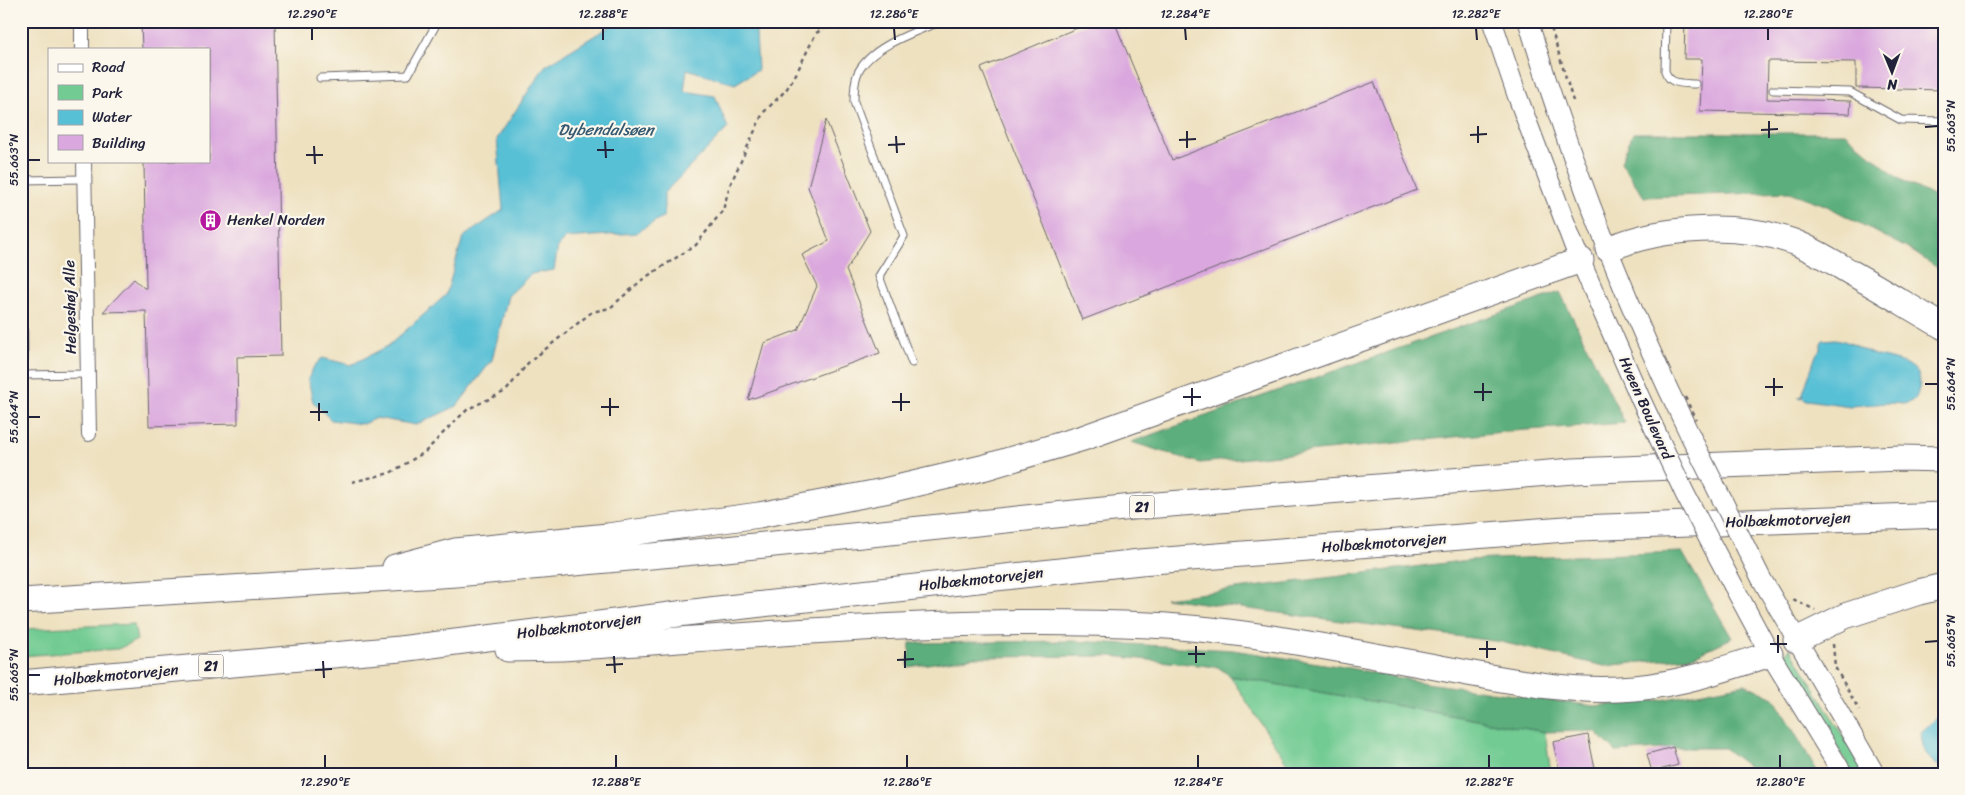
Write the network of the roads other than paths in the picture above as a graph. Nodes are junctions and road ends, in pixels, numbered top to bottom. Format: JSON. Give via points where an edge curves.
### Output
{"nodes":[{"id":1,"x":82,"y":21,"type":"edge"},
{"id":2,"x":438,"y":21,"type":"edge"},
{"id":3,"x":942,"y":21,"type":"edge"},
{"id":4,"x":1492,"y":21,"type":"edge"},
{"id":5,"x":1528,"y":21,"type":"edge"},
{"id":6,"x":1666,"y":21,"type":"edge"},
{"id":7,"x":82,"y":48,"type":"edge"},
{"id":8,"x":320,"y":78,"type":"dead end"},
{"id":9,"x":1695,"y":84,"type":"dead end"},
{"id":10,"x":1773,"y":90,"type":"dead end"},
{"id":11,"x":1944,"y":121,"type":"edge"},
{"id":12,"x":84,"y":162,"type":"edge"},
{"id":13,"x":84,"y":179,"type":"junction"},
{"id":14,"x":21,"y":180,"type":"edge"},
{"id":15,"x":1608,"y":249,"type":"junction"},
{"id":16,"x":1581,"y":260,"type":"junction"},
{"id":17,"x":1944,"y":327,"type":"edge"},
{"id":18,"x":912,"y":363,"type":"dead end"},
{"id":19,"x":88,"y":374,"type":"junction"},
{"id":20,"x":21,"y":375,"type":"edge"},
{"id":21,"x":89,"y":434,"type":"dead end"},
{"id":22,"x":1944,"y":459,"type":"edge"},
{"id":23,"x":1944,"y":515,"type":"edge"},
{"id":24,"x":342,"y":582,"type":"junction"},
{"id":25,"x":1944,"y":586,"type":"edge"},
{"id":26,"x":21,"y":601,"type":"edge"},
{"id":27,"x":1796,"y":640,"type":"junction"},
{"id":28,"x":400,"y":649,"type":"junction"},
{"id":29,"x":1770,"y":654,"type":"junction"},
{"id":30,"x":21,"y":683,"type":"edge"},
{"id":31,"x":1843,"y":774,"type":"edge"},
{"id":32,"x":1874,"y":774,"type":"edge"}],
"edges":[{"from":1,"to":7,"type":"street"},
{"from":2,"to":8,"type":"lane","via":[[408,75]]},
{"from":3,"to":18,"type":"lane","via":[[908,34],[877,52],[861,67],[854,87],[854,102],[904,236],[878,276]]},
{"from":4,"to":16,"type":"street","name":"Hveen Boulevard"},
{"from":5,"to":15,"type":"street","name":"Hveen Boulevard","via":[[1549,90]]},
{"from":6,"to":9,"type":"lane","via":[[1667,78],[1673,83]]},
{"from":10,"to":11,"type":"lane","via":[[1850,92],[1901,120]]},
{"from":12,"to":13,"type":"street","name":"Helgeshøj Alle"},
{"from":13,"to":14,"type":"lane"},
{"from":13,"to":19,"type":"street","name":"Helgeshøj Alle"},
{"from":15,"to":16,"type":"street"},
{"from":15,"to":17,"type":"highway","via":[[1678,231],[1720,229],[1775,236],[1818,253]]},
{"from":15,"to":27,"type":"street","name":"Hveen Boulevard","bridge":true,"via":[[1672,398],[1761,578]]},
{"from":16,"to":24,"type":"highway","via":[[1083,438],[986,467],[759,515],[608,536],[455,551]]},
{"from":16,"to":29,"type":"street","name":"Hveen Boulevard","bridge":true,"via":[[1685,494]]},
{"from":19,"to":20,"type":"lane"},
{"from":19,"to":21,"type":"street","name":"Helgeshøj Alle"},
{"from":22,"to":24,"type":"highway","number":"21","via":[[1573,471],[1133,507],[716,550]]},
{"from":23,"to":28,"type":"highway","name":"Holbækmotorvejen","number":"21","via":[[1578,528],[1140,562],[718,609]]},
{"from":24,"to":26,"type":"highway","number":"21"},
{"from":25,"to":27,"type":"highway","via":[[1845,616]]},
{"from":27,"to":29,"type":"street"},
{"from":27,"to":32,"type":"street","name":"Hveen Boulevard"},
{"from":28,"to":29,"type":"highway","via":[[562,648],[919,624],[1150,625],[1266,637],[1504,679],[1586,690],[1632,689],[1676,682]]},
{"from":28,"to":30,"type":"highway","name":"Holbækmotorvejen","number":"21"},
{"from":29,"to":31,"type":"street","name":"Hveen Boulevard"}]}
